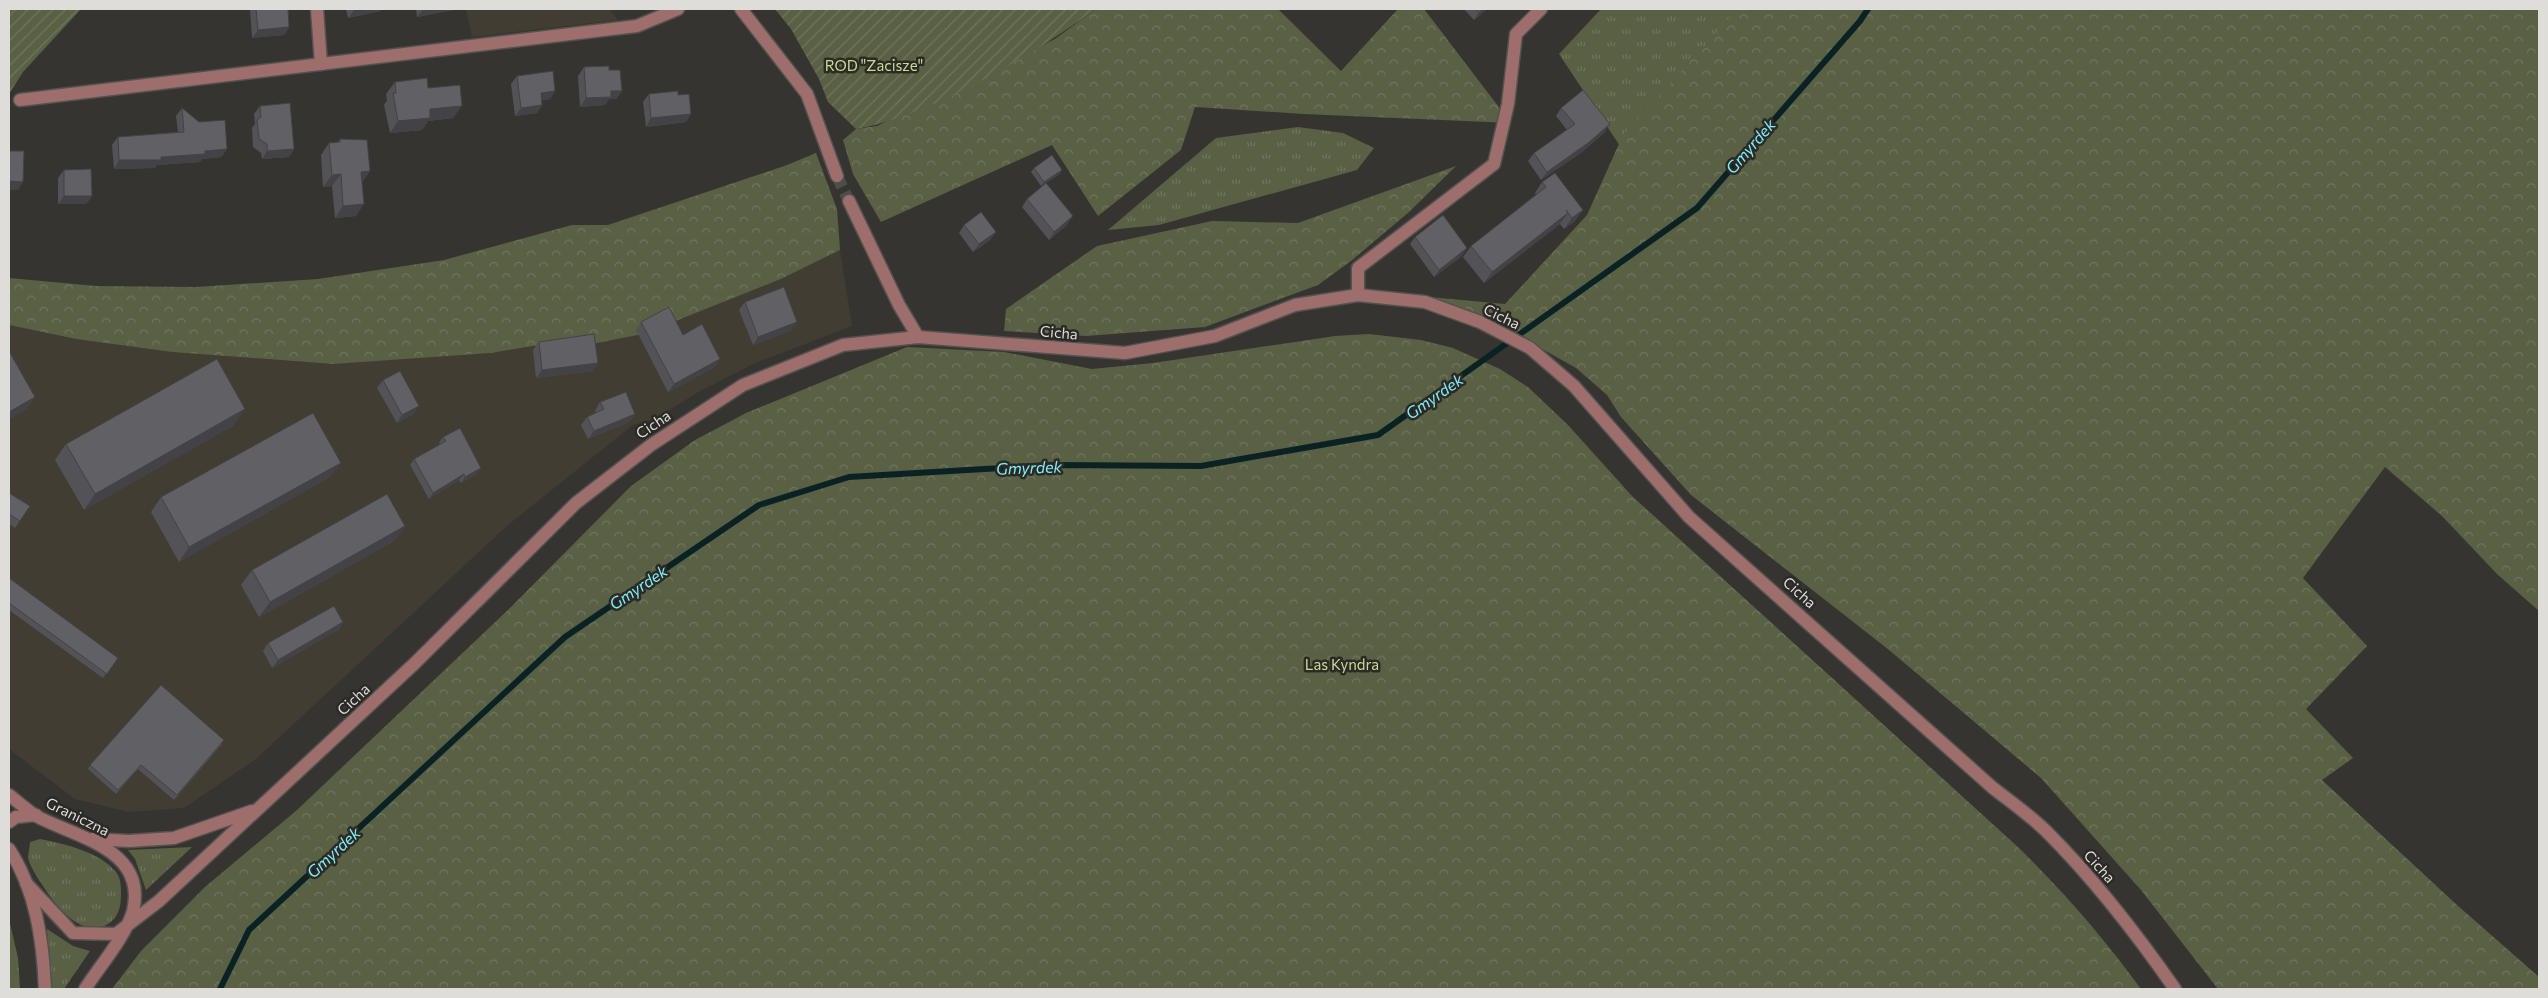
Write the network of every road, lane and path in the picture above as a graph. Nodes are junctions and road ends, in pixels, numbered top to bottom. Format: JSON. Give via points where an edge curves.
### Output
{"nodes":[{"id":1,"x":317,"y":9,"type":"edge"},
{"id":2,"x":678,"y":9,"type":"edge"},
{"id":3,"x":741,"y":9,"type":"edge"},
{"id":4,"x":1541,"y":9,"type":"edge"},
{"id":5,"x":322,"y":64,"type":"junction"},
{"id":6,"x":20,"y":100,"type":"dead end"},
{"id":7,"x":837,"y":176,"type":"tunnel mouth"},
{"id":8,"x":849,"y":201,"type":"tunnel mouth"},
{"id":9,"x":1358,"y":295,"type":"junction"},
{"id":10,"x":918,"y":337,"type":"junction"},
{"id":11,"x":9,"y":795,"type":"edge"},
{"id":12,"x":259,"y":808,"type":"junction"},
{"id":13,"x":36,"y":815,"type":"junction"},
{"id":14,"x":9,"y":822,"type":"edge"},
{"id":15,"x":86,"y":838,"type":"junction"},
{"id":16,"x":9,"y":849,"type":"edge"},
{"id":17,"x":26,"y":883,"type":"junction"},
{"id":18,"x":124,"y":929,"type":"junction"},
{"id":19,"x":45,"y":989,"type":"edge"},
{"id":20,"x":85,"y":989,"type":"edge"},
{"id":21,"x":2175,"y":989,"type":"edge"}],
"edges":[{"from":1,"to":5,"type":"street"},
{"from":2,"to":5,"type":"street","via":[[637,26]]},
{"from":3,"to":7,"type":"street","via":[[807,94]]},
{"from":4,"to":9,"type":"street","via":[[1516,34],[1508,104],[1494,164],[1358,268]]},
{"from":5,"to":6,"type":"street"},
{"from":8,"to":10,"type":"street"},
{"from":9,"to":10,"type":"street","name":"Cicha","via":[[1295,305],[1215,336],[1125,354]]},
{"from":9,"to":21,"type":"street","name":"Cicha","via":[[1425,302],[1480,322],[1527,346],[1574,386],[1689,518],[2045,830],[2137,934]]},
{"from":10,"to":12,"type":"street","name":"Cicha","via":[[843,345],[781,369],[744,385],[651,445],[576,503],[414,664]]},
{"from":11,"to":13,"type":"street","name":"Graniczna"},
{"from":12,"to":15,"type":"street","via":[[174,838],[129,841]]},
{"from":12,"to":18,"type":"street","name":"Cicha","via":[[159,901]]},
{"from":13,"to":14,"type":"street","via":[[16,817]]},
{"from":13,"to":15,"type":"street","name":"Graniczna"},
{"from":15,"to":18,"type":"street","name":"Graniczna","via":[[110,850],[125,866],[133,885],[133,910]]},
{"from":16,"to":17,"type":"street"},
{"from":17,"to":18,"type":"street","via":[[73,933],[116,934]]},
{"from":17,"to":19,"type":"street","via":[[43,949]]},
{"from":18,"to":20,"type":"street"}]}
